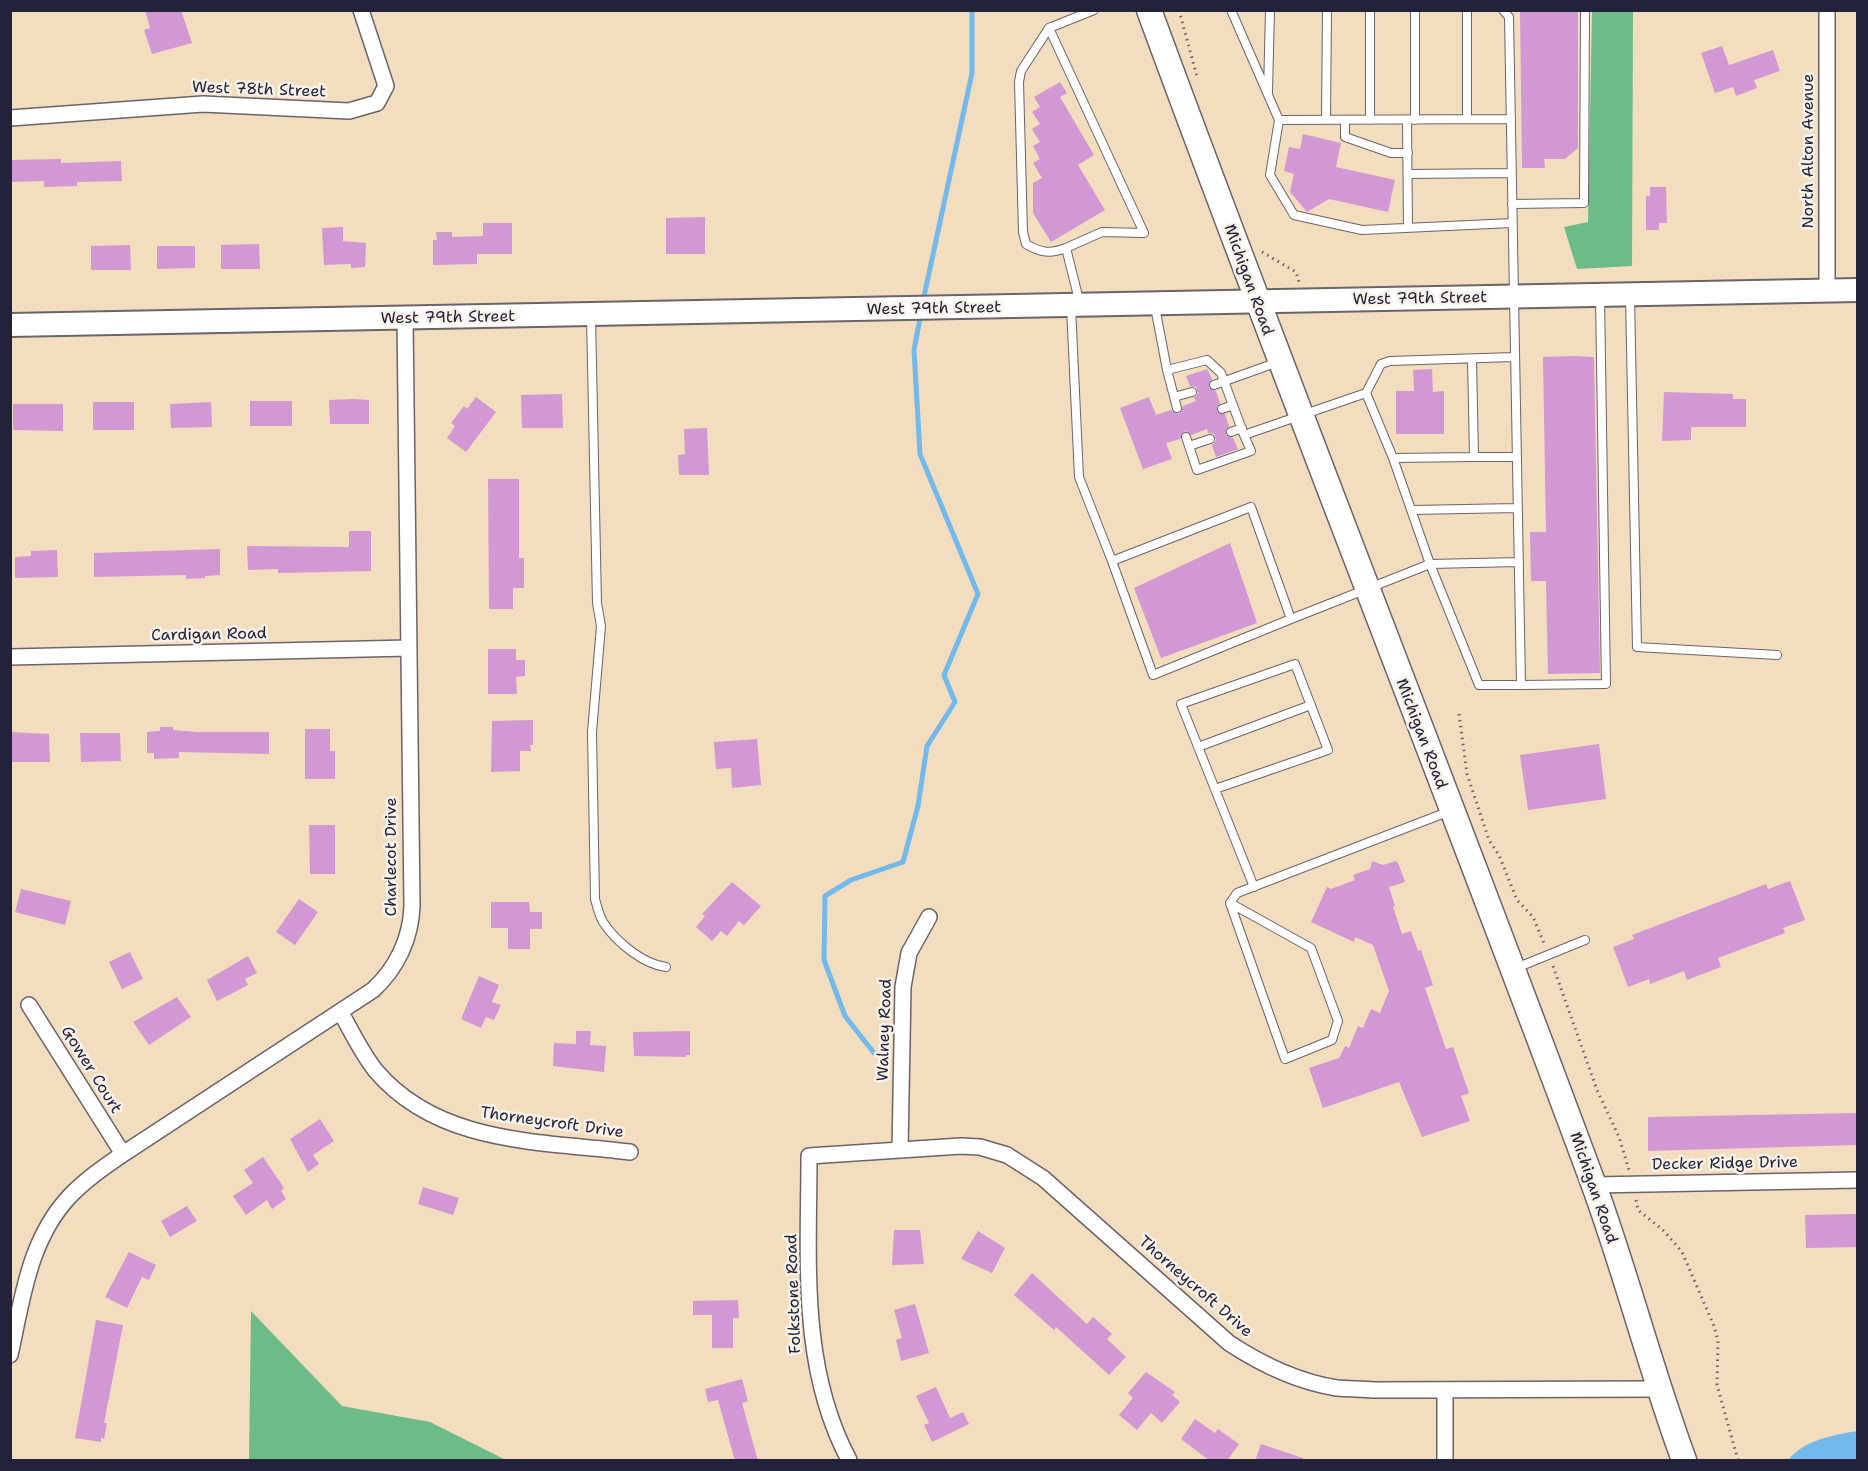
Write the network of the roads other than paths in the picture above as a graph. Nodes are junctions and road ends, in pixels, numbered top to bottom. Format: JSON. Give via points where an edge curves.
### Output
{"nodes":[{"id":1,"x":361,"y":10,"type":"edge"},
{"id":2,"x":1094,"y":10,"type":"edge"},
{"id":3,"x":1149,"y":10,"type":"edge"},
{"id":4,"x":1231,"y":10,"type":"edge"},
{"id":5,"x":1270,"y":10,"type":"edge"},
{"id":6,"x":1327,"y":10,"type":"edge"},
{"id":7,"x":1370,"y":10,"type":"edge"},
{"id":8,"x":1415,"y":10,"type":"edge"},
{"id":9,"x":1467,"y":10,"type":"edge"},
{"id":10,"x":1503,"y":10,"type":"edge"},
{"id":11,"x":1585,"y":10,"type":"edge"},
{"id":12,"x":1827,"y":10,"type":"edge"},
{"id":13,"x":1049,"y":28,"type":"junction"},
{"id":14,"x":1268,"y":96,"type":"junction"},
{"id":15,"x":10,"y":118,"type":"edge"},
{"id":16,"x":1467,"y":119,"type":"junction"},
{"id":17,"x":1511,"y":119,"type":"junction"},
{"id":18,"x":1279,"y":120,"type":"junction"},
{"id":19,"x":1326,"y":120,"type":"junction"},
{"id":20,"x":1345,"y":120,"type":"junction"},
{"id":21,"x":1370,"y":120,"type":"junction"},
{"id":22,"x":1411,"y":120,"type":"junction"},
{"id":23,"x":1408,"y":153,"type":"junction"},
{"id":24,"x":1511,"y":173,"type":"junction"},
{"id":25,"x":1408,"y":174,"type":"junction"},
{"id":26,"x":1512,"y":204,"type":"junction"},
{"id":27,"x":1512,"y":223,"type":"junction"},
{"id":28,"x":1408,"y":228,"type":"junction"},
{"id":29,"x":1066,"y":248,"type":"junction"},
{"id":30,"x":1857,"y":290,"type":"edge"},
{"id":31,"x":1827,"y":291,"type":"junction"},
{"id":32,"x":1600,"y":295,"type":"junction"},
{"id":33,"x":1630,"y":295,"type":"junction"},
{"id":34,"x":1513,"y":297,"type":"junction"},
{"id":35,"x":1257,"y":303,"type":"junction"},
{"id":36,"x":1076,"y":306,"type":"junction"},
{"id":37,"x":1155,"y":306,"type":"junction"},
{"id":38,"x":591,"y":315,"type":"junction"},
{"id":39,"x":405,"y":318,"type":"junction"},
{"id":40,"x":10,"y":325,"type":"edge"},
{"id":41,"x":1514,"y":357,"type":"junction"},
{"id":42,"x":1472,"y":359,"type":"junction"},
{"id":43,"x":1279,"y":362,"type":"junction"},
{"id":44,"x":1167,"y":370,"type":"junction"},
{"id":45,"x":1225,"y":382,"type":"junction"},
{"id":46,"x":1214,"y":385,"type":"dead end"},
{"id":47,"x":1192,"y":392,"type":"dead end"},
{"id":48,"x":1366,"y":393,"type":"junction"},
{"id":49,"x":1174,"y":397,"type":"junction"},
{"id":50,"x":1233,"y":405,"type":"junction"},
{"id":51,"x":1177,"y":408,"type":"dead end"},
{"id":52,"x":1222,"y":409,"type":"dead end"},
{"id":53,"x":1300,"y":415,"type":"junction"},
{"id":54,"x":1231,"y":432,"type":"dead end"},
{"id":55,"x":1243,"y":432,"type":"junction"},
{"id":56,"x":1186,"y":437,"type":"dead end"},
{"id":57,"x":1210,"y":439,"type":"dead end"},
{"id":58,"x":1189,"y":447,"type":"junction"},
{"id":59,"x":1474,"y":456,"type":"junction"},
{"id":60,"x":1516,"y":457,"type":"junction"},
{"id":61,"x":1393,"y":458,"type":"junction"},
{"id":62,"x":1517,"y":508,"type":"junction"},
{"id":63,"x":1412,"y":510,"type":"junction"},
{"id":64,"x":1112,"y":561,"type":"junction"},
{"id":65,"x":1518,"y":562,"type":"junction"},
{"id":66,"x":1430,"y":564,"type":"junction"},
{"id":67,"x":1366,"y":588,"type":"junction"},
{"id":68,"x":1291,"y":619,"type":"junction"},
{"id":69,"x":409,"y":648,"type":"junction"},
{"id":70,"x":1777,"y":655,"type":"dead end"},
{"id":71,"x":10,"y":657,"type":"edge"},
{"id":72,"x":1521,"y":685,"type":"junction"},
{"id":73,"x":1311,"y":705,"type":"junction"},
{"id":74,"x":1198,"y":747,"type":"junction"},
{"id":75,"x":1215,"y":789,"type":"junction"},
{"id":76,"x":1451,"y":811,"type":"junction"},
{"id":77,"x":1254,"y":887,"type":"junction"},
{"id":78,"x":1230,"y":903,"type":"junction"},
{"id":79,"x":929,"y":917,"type":"dead end"},
{"id":80,"x":1585,"y":940,"type":"dead end"},
{"id":81,"x":666,"y":967,"type":"dead end"},
{"id":82,"x":1512,"y":969,"type":"junction"},
{"id":83,"x":29,"y":1005,"type":"dead end"},
{"id":84,"x":341,"y":1013,"type":"junction"},
{"id":85,"x":900,"y":1150,"type":"junction"},
{"id":86,"x":630,"y":1152,"type":"dead end"},
{"id":87,"x":123,"y":1154,"type":"junction"},
{"id":88,"x":809,"y":1156,"type":"joint"},
{"id":89,"x":1857,"y":1180,"type":"edge"},
{"id":90,"x":1594,"y":1185,"type":"junction"},
{"id":91,"x":10,"y":1355,"type":"edge"},
{"id":92,"x":1658,"y":1389,"type":"junction"},
{"id":93,"x":1445,"y":1390,"type":"junction"},
{"id":94,"x":849,"y":1461,"type":"edge"},
{"id":95,"x":1445,"y":1461,"type":"edge"},
{"id":96,"x":1684,"y":1461,"type":"edge"}],
"edges":[{"from":1,"to":15,"type":"street","name":"West 78th Street","via":[[386,86],[376,103],[349,111],[203,104]]},
{"from":2,"to":13,"type":"lane"},
{"from":3,"to":35,"type":"main road","name":"Michigan Road"},
{"from":4,"to":14,"type":"lane"},
{"from":5,"to":14,"type":"lane"},
{"from":6,"to":19,"type":"lane"},
{"from":7,"to":21,"type":"lane"},
{"from":8,"to":22,"type":"lane"},
{"from":9,"to":16,"type":"lane"},
{"from":10,"to":17,"type":"lane","via":[[1509,17]]},
{"from":11,"to":26,"type":"lane","via":[[1584,204]]},
{"from":12,"to":31,"type":"street","name":"North Alton Avenue"},
{"from":13,"to":29,"type":"lane","via":[[1021,71],[1019,82],[1023,232],[1026,244],[1036,250],[1050,254]]},
{"from":13,"to":29,"type":"lane","via":[[1144,233],[1102,232]]},
{"from":14,"to":18,"type":"lane"},
{"from":16,"to":17,"type":"lane"},
{"from":16,"to":22,"type":"lane"},
{"from":17,"to":24,"type":"lane"},
{"from":18,"to":19,"type":"lane"},
{"from":18,"to":28,"type":"lane","via":[[1270,175],[1294,215],[1362,230]]},
{"from":19,"to":20,"type":"lane"},
{"from":20,"to":21,"type":"lane"},
{"from":20,"to":23,"type":"lane","via":[[1345,137],[1391,153]]},
{"from":21,"to":22,"type":"lane"},
{"from":22,"to":23,"type":"lane"},
{"from":23,"to":25,"type":"lane"},
{"from":24,"to":25,"type":"lane"},
{"from":24,"to":26,"type":"lane"},
{"from":25,"to":28,"type":"lane"},
{"from":26,"to":27,"type":"lane"},
{"from":27,"to":28,"type":"lane"},
{"from":27,"to":34,"type":"lane"},
{"from":29,"to":36,"type":"lane"},
{"from":30,"to":31,"type":"main road","name":"West 79th Street"},
{"from":31,"to":33,"type":"main road","name":"West 79th Street"},
{"from":32,"to":33,"type":"main road","name":"West 79th Street"},
{"from":32,"to":34,"type":"main road","name":"West 79th Street"},
{"from":32,"to":72,"type":"lane","via":[[1606,684]]},
{"from":33,"to":70,"type":"lane","via":[[1637,647]]},
{"from":34,"to":35,"type":"main road","name":"West 79th Street"},
{"from":34,"to":41,"type":"lane"},
{"from":35,"to":37,"type":"main road","name":"West 79th Street"},
{"from":35,"to":43,"type":"main road","name":"Michigan Road"},
{"from":36,"to":37,"type":"main road","name":"West 79th Street"},
{"from":36,"to":38,"type":"main road","name":"West 79th Street"},
{"from":36,"to":64,"type":"lane","via":[[1079,477]]},
{"from":37,"to":44,"type":"lane"},
{"from":38,"to":39,"type":"main road","name":"West 79th Street"},
{"from":38,"to":81,"type":"lane","via":[[591,445],[600,626],[592,732],[595,899],[601,920],[613,934],[651,965]]},
{"from":39,"to":40,"type":"main road","name":"West 79th Street"},
{"from":39,"to":69,"type":"street","name":"Charlecot Drive"},
{"from":41,"to":42,"type":"lane"},
{"from":41,"to":60,"type":"lane"},
{"from":42,"to":48,"type":"lane","via":[[1390,361],[1381,364]]},
{"from":42,"to":59,"type":"lane"},
{"from":43,"to":45,"type":"lane"},
{"from":43,"to":53,"type":"main road","name":"Michigan Road"},
{"from":44,"to":45,"type":"lane","via":[[1208,360]]},
{"from":44,"to":49,"type":"lane"},
{"from":45,"to":46,"type":"lane"},
{"from":45,"to":50,"type":"lane"},
{"from":47,"to":49,"type":"lane"},
{"from":48,"to":53,"type":"lane"},
{"from":48,"to":61,"type":"lane"},
{"from":49,"to":51,"type":"lane"},
{"from":50,"to":52,"type":"lane"},
{"from":50,"to":55,"type":"lane"},
{"from":53,"to":55,"type":"lane"},
{"from":53,"to":67,"type":"main road","name":"Michigan Road"},
{"from":54,"to":55,"type":"lane"},
{"from":55,"to":58,"type":"lane","via":[[1251,451],[1197,470]]},
{"from":56,"to":58,"type":"lane"},
{"from":57,"to":58,"type":"lane"},
{"from":59,"to":60,"type":"lane"},
{"from":59,"to":61,"type":"lane"},
{"from":60,"to":62,"type":"lane"},
{"from":61,"to":63,"type":"lane"},
{"from":62,"to":63,"type":"lane"},
{"from":62,"to":65,"type":"lane"},
{"from":63,"to":66,"type":"lane"},
{"from":64,"to":68,"type":"lane","via":[[1251,507]]},
{"from":64,"to":68,"type":"lane","via":[[1153,675]]},
{"from":65,"to":66,"type":"lane"},
{"from":65,"to":72,"type":"lane"},
{"from":66,"to":67,"type":"lane"},
{"from":66,"to":72,"type":"lane","via":[[1479,686]]},
{"from":67,"to":68,"type":"lane"},
{"from":67,"to":76,"type":"main road","name":"Michigan Road"},
{"from":69,"to":71,"type":"street","name":"Cardigan Road"},
{"from":69,"to":84,"type":"street","name":"Charlecot Drive","via":[[410,926],[402,952],[387,976]]},
{"from":73,"to":74,"type":"lane"},
{"from":73,"to":74,"type":"lane","via":[[1295,664],[1181,704]]},
{"from":73,"to":75,"type":"lane","via":[[1328,750]]},
{"from":74,"to":75,"type":"lane"},
{"from":75,"to":77,"type":"lane"},
{"from":76,"to":77,"type":"lane"},
{"from":76,"to":82,"type":"main road","name":"Michigan Road"},
{"from":77,"to":78,"type":"lane","via":[[1237,893]]},
{"from":78,"to":78,"type":"lane","via":[[1285,1059],[1332,1040],[1338,1021],[1311,948]]},
{"from":79,"to":85,"type":"street","name":"Walney Road","via":[[909,953],[903,987]]},
{"from":80,"to":82,"type":"lane"},
{"from":82,"to":90,"type":"main road","name":"Michigan Road"},
{"from":83,"to":87,"type":"street","name":"Gower Court"},
{"from":84,"to":86,"type":"street","name":"Thorneycroft Drive","via":[[386,1083],[437,1119],[478,1133]]},
{"from":84,"to":87,"type":"street","name":"Charlecot Drive"},
{"from":85,"to":88,"type":"street","name":"Thorneycroft Drive"},
{"from":85,"to":93,"type":"street","name":"Thorneycroft Drive","via":[[980,1147],[1026,1164],[1229,1343],[1278,1370],[1337,1388]]},
{"from":87,"to":91,"type":"street","name":"Charlecot Drive","via":[[69,1197],[42,1237],[28,1274]]},
{"from":88,"to":94,"type":"street","name":"Folkstone Road","via":[[812,1340],[826,1408]]},
{"from":89,"to":90,"type":"street","name":"Decker Ridge Drive"},
{"from":90,"to":92,"type":"main road","name":"Michigan Road"},
{"from":92,"to":93,"type":"street","name":"Thorneycroft Drive"},
{"from":92,"to":96,"type":"main road","name":"Michigan Road"},
{"from":93,"to":95,"type":"street"}]}
